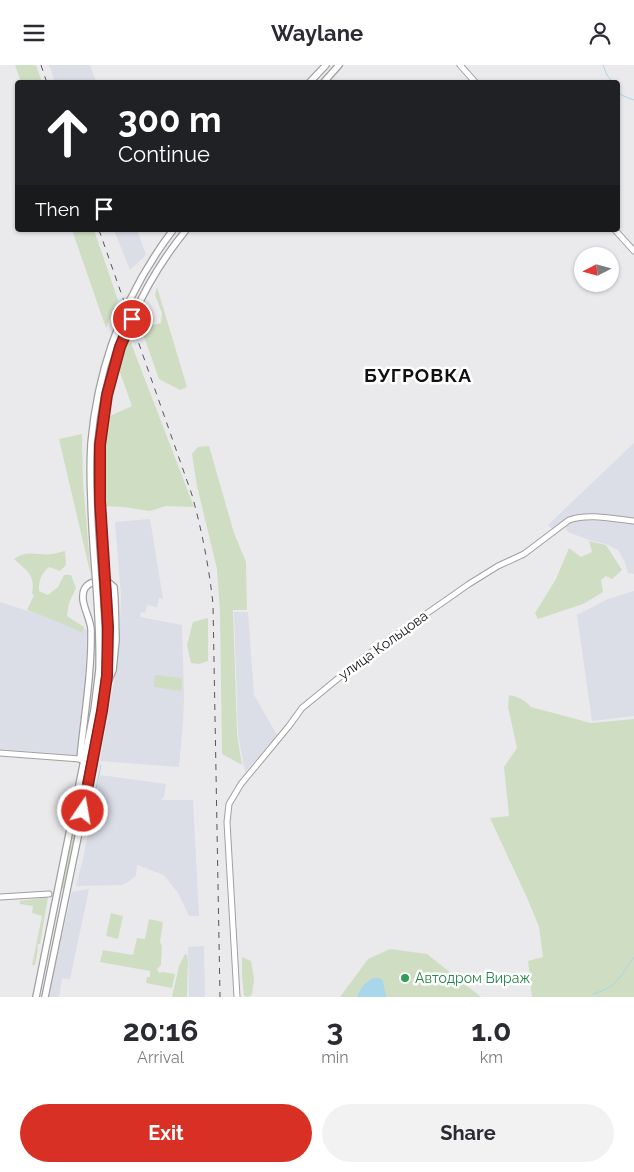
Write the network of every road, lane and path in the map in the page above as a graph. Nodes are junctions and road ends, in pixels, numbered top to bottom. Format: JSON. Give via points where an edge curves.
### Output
{"nodes":[{"id":1,"x":326,"y":65,"type":"edge"},
{"id":2,"x":339,"y":65,"type":"edge"},
{"id":3,"x":460,"y":65,"type":"edge"},
{"id":4,"x":312,"y":80,"type":"edge"},
{"id":5,"x":326,"y":80,"type":"edge"},
{"id":6,"x":473,"y":80,"type":"edge"},
{"id":7,"x":173,"y":232,"type":"edge"},
{"id":8,"x":184,"y":232,"type":"edge"},
{"id":9,"x":617,"y":232,"type":"edge"},
{"id":10,"x":634,"y":251,"type":"edge"},
{"id":11,"x":634,"y":521,"type":"edge"},
{"id":12,"x":105,"y":688,"type":"junction"},
{"id":13,"x":0,"y":753,"type":"edge"},
{"id":14,"x":82,"y":760,"type":"junction"},
{"id":15,"x":62,"y":869,"type":"junction"},
{"id":16,"x":59,"y":886,"type":"junction"},
{"id":17,"x":67,"y":890,"type":"junction"},
{"id":18,"x":49,"y":894,"type":"junction"},
{"id":19,"x":0,"y":897,"type":"edge"},
{"id":20,"x":55,"y":903,"type":"junction"},
{"id":21,"x":64,"y":904,"type":"junction"},
{"id":22,"x":36,"y":997,"type":"edge"},
{"id":23,"x":45,"y":997,"type":"edge"},
{"id":24,"x":237,"y":997,"type":"edge"}],
"edges":[{"from":1,"to":4,"type":"main road"},
{"from":2,"to":5,"type":"main road"},
{"from":3,"to":6,"type":"street"},
{"from":7,"to":14,"type":"main road","bridge":true,"via":[[129,301],[112,342],[98,395],[91,444],[98,670],[94,707]]},
{"from":8,"to":12,"type":"main road","bridge":true,"via":[[156,272],[138,305],[120,347],[107,395],[100,445],[108,627]]},
{"from":9,"to":10,"type":"street"},
{"from":11,"to":24,"type":"street","name":"улица Кольцова","via":[[577,517],[569,520],[524,554],[494,567],[349,668],[302,708],[241,784],[229,804],[227,822]]},
{"from":12,"to":14,"type":"main road","via":[[113,670],[116,640],[114,587],[106,580],[93,581],[85,588],[83,599],[90,623],[91,649]]},
{"from":12,"to":17,"type":"main road"},
{"from":13,"to":14,"type":"street"},
{"from":14,"to":15,"type":"main road"},
{"from":15,"to":16,"type":"main road"},
{"from":15,"to":18,"type":"street","via":[[56,886]]},
{"from":16,"to":17,"type":"main road"},
{"from":16,"to":20,"type":"main road"},
{"from":17,"to":21,"type":"main road"},
{"from":18,"to":19,"type":"street"},
{"from":18,"to":20,"type":"street"},
{"from":20,"to":21,"type":"main road","via":[[60,900]]},
{"from":20,"to":22,"type":"main road"},
{"from":21,"to":23,"type":"main road"}]}
